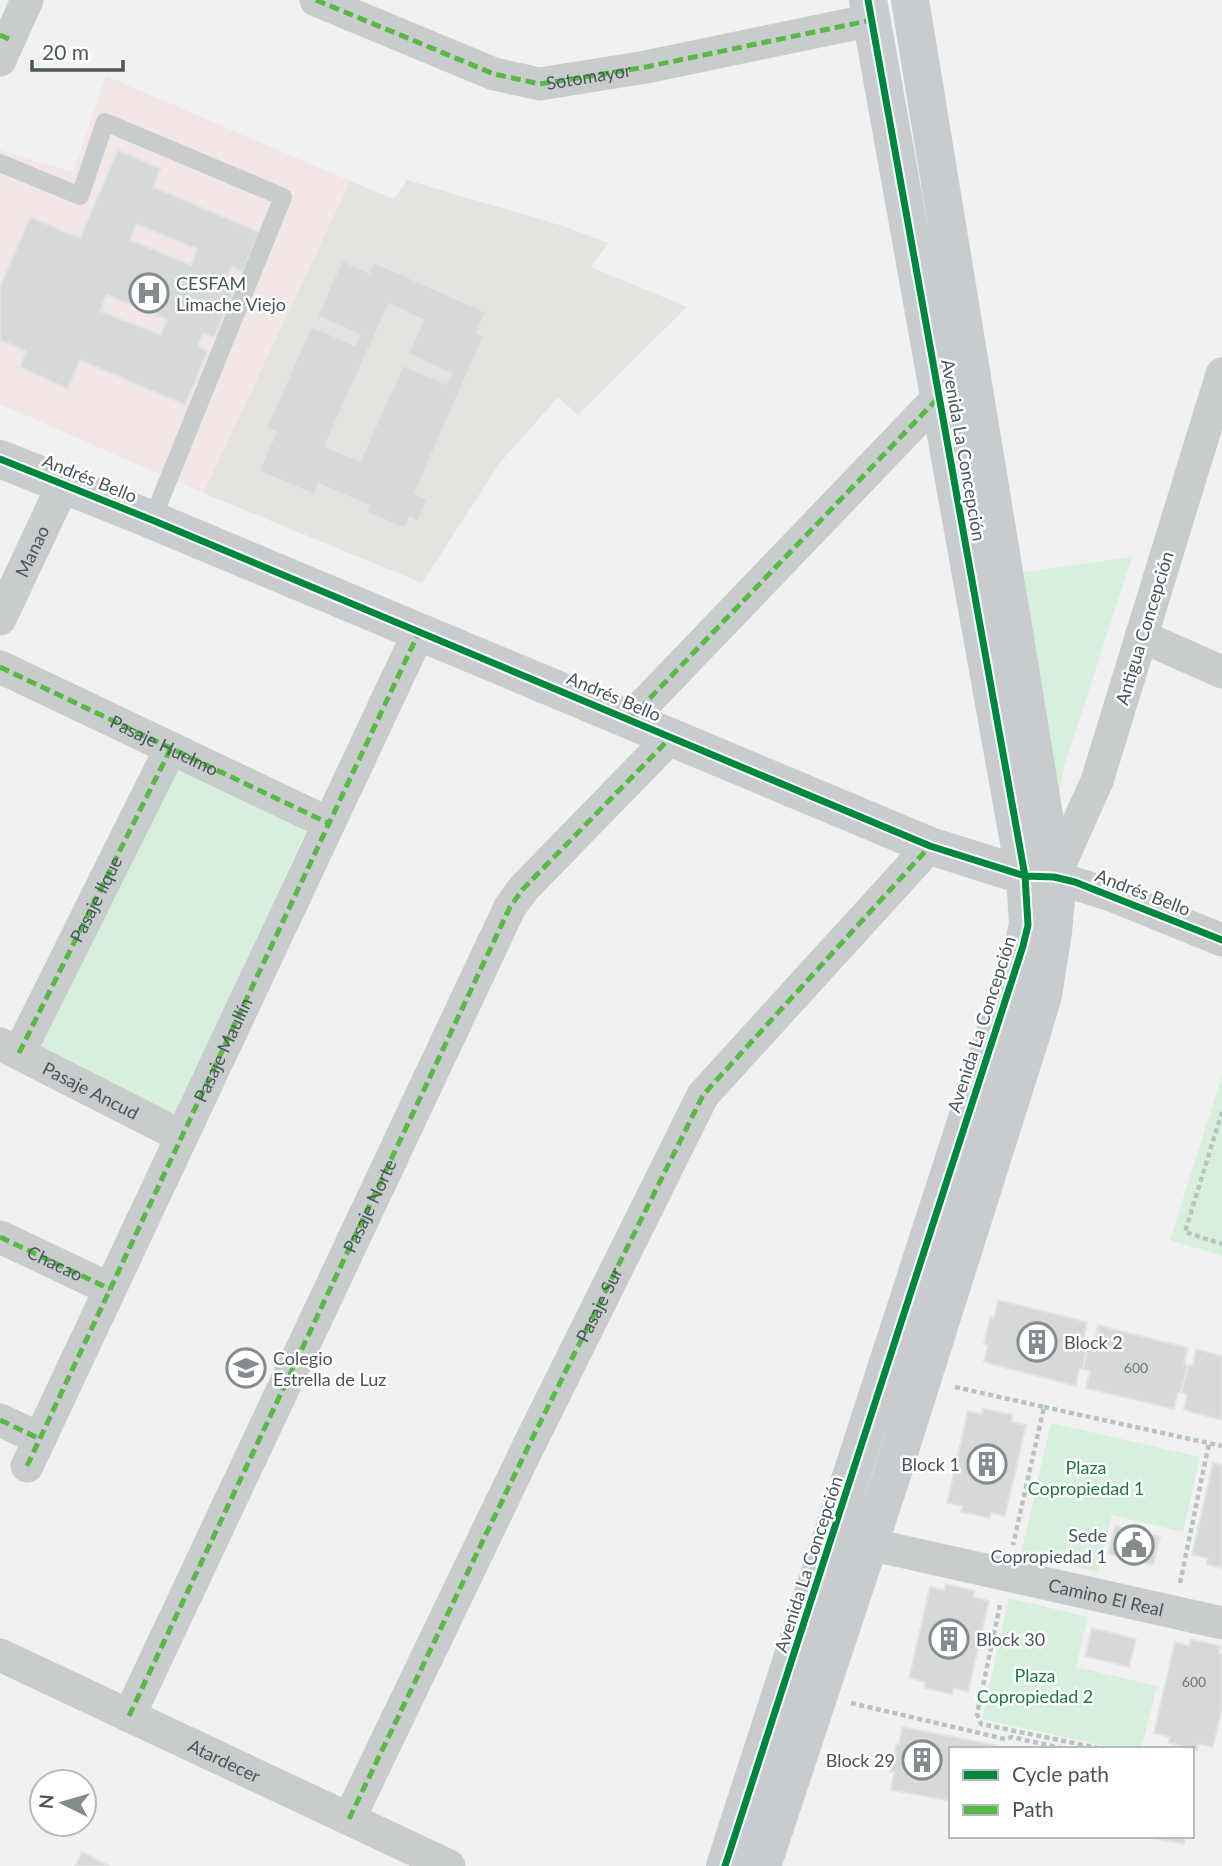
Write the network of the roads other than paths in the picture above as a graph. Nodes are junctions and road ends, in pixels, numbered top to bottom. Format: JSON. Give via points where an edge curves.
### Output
{"nodes":[{"id":1,"x":27,"y":0,"type":"edge"},
{"id":2,"x":316,"y":0,"type":"edge"},
{"id":3,"x":910,"y":0,"type":"edge"},
{"id":4,"x":870,"y":10,"type":"edge"},
{"id":5,"x":3,"y":45,"type":"edge"},
{"id":6,"x":0,"y":163,"type":"edge"},
{"id":7,"x":1222,"y":374,"type":"edge"},
{"id":8,"x":939,"y":397,"type":"junction"},
{"id":9,"x":1217,"y":408,"type":"edge"},
{"id":10,"x":0,"y":458,"type":"edge"},
{"id":11,"x":64,"y":485,"type":"junction"},
{"id":12,"x":152,"y":520,"type":"junction"},
{"id":13,"x":0,"y":619,"type":"edge"},
{"id":14,"x":418,"y":632,"type":"junction"},
{"id":15,"x":1141,"y":636,"type":"junction"},
{"id":16,"x":0,"y":667,"type":"edge"},
{"id":17,"x":1222,"y":672,"type":"edge"},
{"id":18,"x":629,"y":720,"type":"junction"},
{"id":19,"x":670,"y":737,"type":"junction"},
{"id":20,"x":171,"y":748,"type":"junction"},
{"id":21,"x":328,"y":823,"type":"junction"},
{"id":22,"x":930,"y":846,"type":"junction"},
{"id":23,"x":1040,"y":877,"type":"junction"},
{"id":24,"x":1222,"y":940,"type":"edge"},
{"id":25,"x":10,"y":1048,"type":"edge"},
{"id":26,"x":181,"y":1136,"type":"junction"},
{"id":27,"x":0,"y":1237,"type":"edge"},
{"id":28,"x":110,"y":1289,"type":"junction"},
{"id":29,"x":0,"y":1420,"type":"edge"},
{"id":30,"x":869,"y":1544,"type":"junction"},
{"id":31,"x":1222,"y":1623,"type":"edge"},
{"id":32,"x":0,"y":1655,"type":"edge"},
{"id":33,"x":128,"y":1716,"type":"junction"},
{"id":34,"x":349,"y":1819,"type":"junction"},
{"id":35,"x":392,"y":1854,"type":"edge"},
{"id":36,"x":449,"y":1866,"type":"edge"},
{"id":37,"x":725,"y":1866,"type":"edge"},
{"id":38,"x":762,"y":1866,"type":"edge"}],
"edges":[{"from":1,"to":5,"type":"street"},
{"from":2,"to":4,"type":"street","name":"Sotomayor","via":[[494,74],[540,84],[646,67]]},
{"from":3,"to":23,"type":"street","name":"Avenida La Concepción"},
{"from":4,"to":8,"type":"street","name":"Avenida La Concepción"},
{"from":6,"to":12,"type":"lane","via":[[80,196],[105,122],[283,197]]},
{"from":7,"to":9,"type":"street","name":"Antigua Concepción"},
{"from":8,"to":18,"type":"street"},
{"from":8,"to":23,"type":"street","name":"Avenida La Concepción"},
{"from":9,"to":15,"type":"street","name":"Antigua Concepción"},
{"from":10,"to":11,"type":"street","name":"Andrés Bello"},
{"from":11,"to":12,"type":"street","name":"Andrés Bello"},
{"from":11,"to":13,"type":"street","name":"Manao"},
{"from":12,"to":14,"type":"street","name":"Andrés Bello"},
{"from":14,"to":18,"type":"street","name":"Andrés Bello"},
{"from":14,"to":21,"type":"street","name":"Pasaje Maullín"},
{"from":15,"to":17,"type":"street"},
{"from":15,"to":23,"type":"street","name":"Antigua Concepción","via":[[1097,781]]},
{"from":16,"to":20,"type":"street","name":"Pasaje Huelmo"},
{"from":18,"to":19,"type":"street","name":"Andrés Bello"},
{"from":19,"to":22,"type":"street","name":"Andrés Bello"},
{"from":19,"to":33,"type":"street","name":"Pasaje Norte","via":[[510,907]]},
{"from":20,"to":21,"type":"street","name":"Pasaje Huelmo"},
{"from":20,"to":25,"type":"street","name":"Pasaje Ilque"},
{"from":21,"to":26,"type":"street","name":"Pasaje Maullín"},
{"from":22,"to":23,"type":"street","name":"Andrés Bello"},
{"from":22,"to":34,"type":"street","name":"Pasaje Sur","via":[[703,1095]]},
{"from":23,"to":24,"type":"street","name":"Andrés Bello","via":[[1111,895]]},
{"from":23,"to":30,"type":"street","name":"Avenida La Concepción","via":[[1056,901],[1044,995]]},
{"from":23,"to":37,"type":"street","name":"Avenida La Concepción","via":[[1023,946]]},
{"from":25,"to":26,"type":"street","name":"Pasaje Ancud"},
{"from":26,"to":28,"type":"street","name":"Pasaje Maullín"},
{"from":27,"to":28,"type":"street","name":"Chacao"},
{"from":28,"to":29,"type":"street","name":"Pasaje Maullín","via":[[33,1452]]},
{"from":30,"to":31,"type":"street","name":"Camino El Real"},
{"from":30,"to":38,"type":"street","name":"Avenida La Concepción"},
{"from":32,"to":33,"type":"street","name":"Atardecer"},
{"from":33,"to":34,"type":"street","name":"Atardecer"},
{"from":34,"to":35,"type":"street","name":"Atardecer"},
{"from":35,"to":36,"type":"street","name":"Atardecer"}]}
